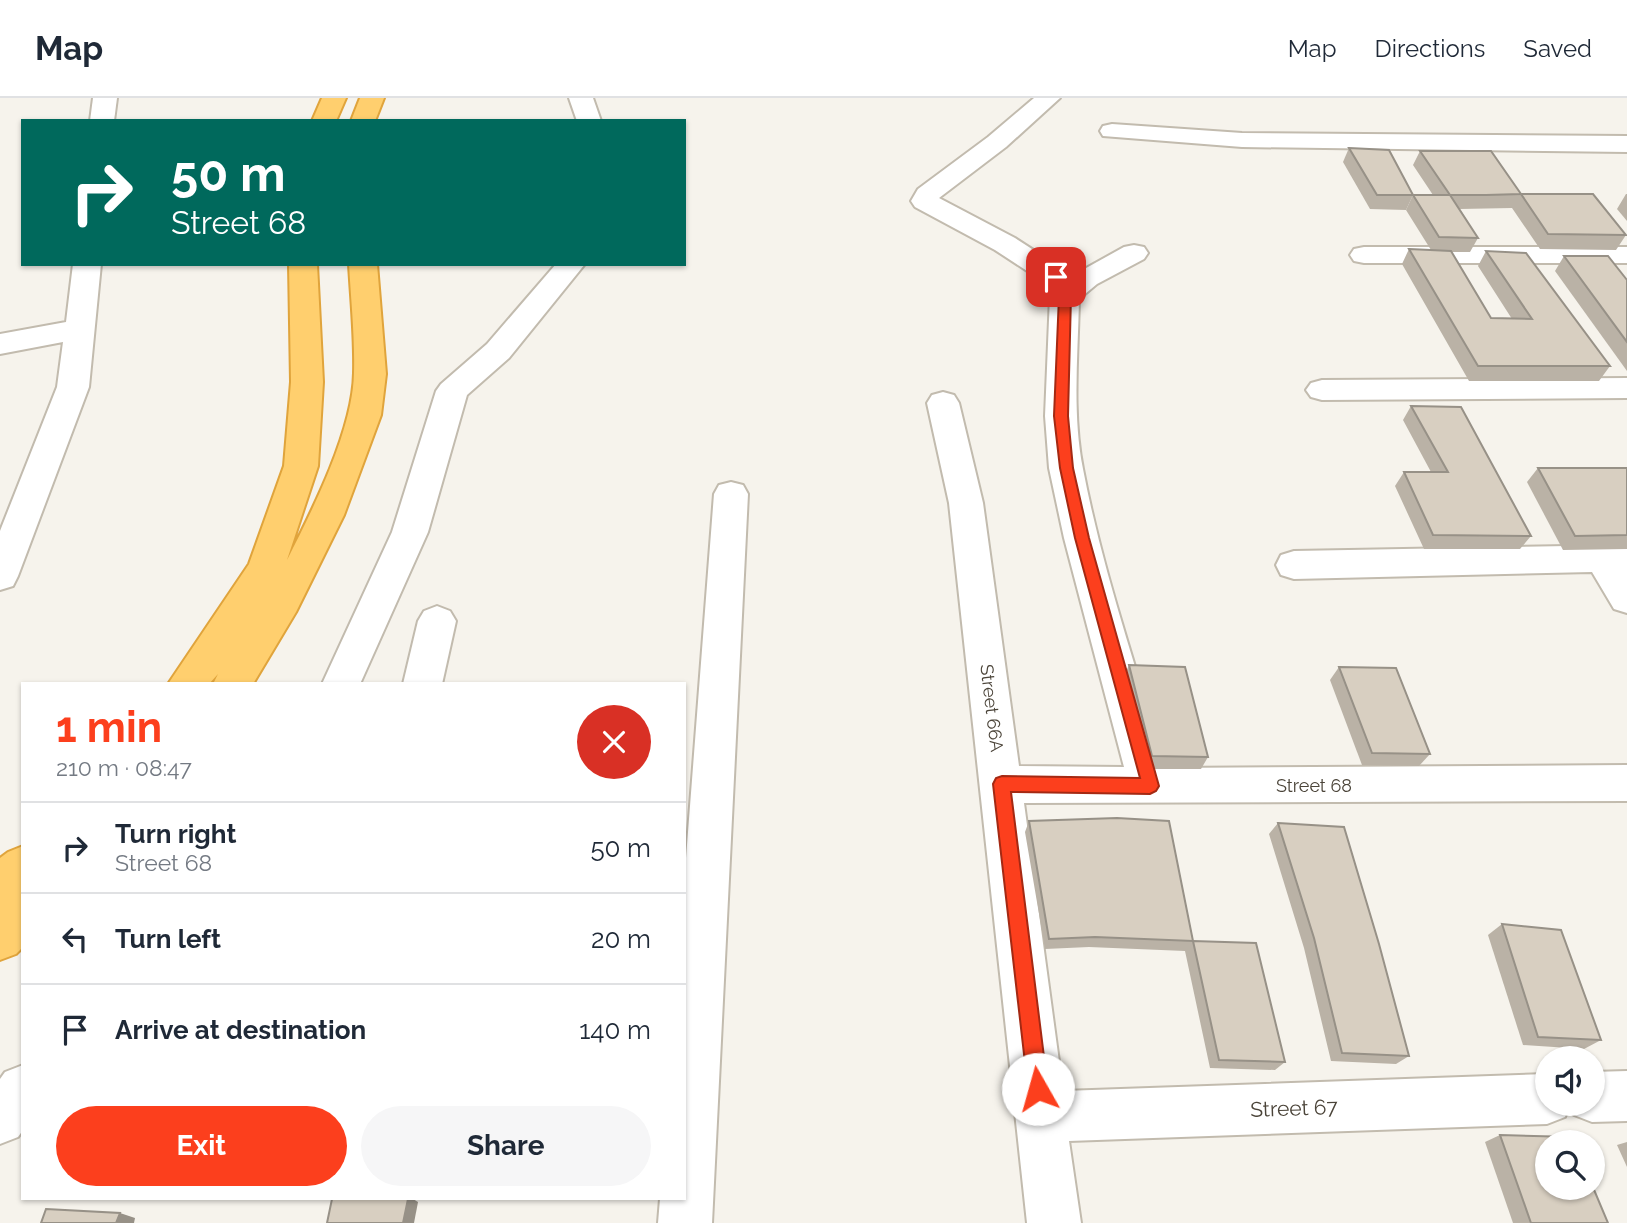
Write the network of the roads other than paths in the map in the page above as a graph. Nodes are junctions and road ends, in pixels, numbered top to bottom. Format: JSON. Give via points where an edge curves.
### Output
{"nodes":[{"id":1,"x":104,"y":98,"type":"edge"},
{"id":2,"x":334,"y":98,"type":"edge"},
{"id":3,"x":372,"y":98,"type":"edge"},
{"id":4,"x":581,"y":98,"type":"edge"},
{"id":5,"x":1048,"y":98,"type":"edge"},
{"id":6,"x":102,"y":119,"type":"edge"},
{"id":7,"x":325,"y":119,"type":"edge"},
{"id":8,"x":364,"y":119,"type":"edge"},
{"id":9,"x":588,"y":119,"type":"edge"},
{"id":10,"x":1112,"y":131,"type":"dead end"},
{"id":11,"x":1627,"y":144,"type":"edge"},
{"id":12,"x":1134,"y":253,"type":"dead end"},
{"id":13,"x":1364,"y":255,"type":"dead end"},
{"id":14,"x":1627,"y":255,"type":"edge"},
{"id":15,"x":87,"y":266,"type":"edge"},
{"id":16,"x":303,"y":266,"type":"edge"},
{"id":17,"x":363,"y":266,"type":"edge"},
{"id":18,"x":569,"y":266,"type":"edge"},
{"id":19,"x":1065,"y":296,"type":"junction"},
{"id":20,"x":80,"y":329,"type":"junction"},
{"id":21,"x":0,"y":344,"type":"edge"},
{"id":22,"x":1627,"y":388,"type":"edge"},
{"id":23,"x":1321,"y":390,"type":"dead end"},
{"id":24,"x":943,"y":403,"type":"dead end"},
{"id":25,"x":731,"y":494,"type":"dead end"},
{"id":26,"x":1614,"y":558,"type":"edge"},
{"id":27,"x":1294,"y":565,"type":"dead end"},
{"id":28,"x":0,"y":576,"type":"edge"},
{"id":29,"x":1627,"y":599,"type":"edge"},
{"id":30,"x":437,"y":621,"type":"dead end"},
{"id":31,"x":189,"y":682,"type":"edge"},
{"id":32,"x":234,"y":682,"type":"edge"},
{"id":33,"x":342,"y":682,"type":"edge"},
{"id":34,"x":422,"y":682,"type":"edge"},
{"id":35,"x":1627,"y":783,"type":"edge"},
{"id":36,"x":1002,"y":784,"type":"junction"},
{"id":37,"x":1150,"y":786,"type":"junction"},
{"id":38,"x":21,"y":868,"type":"edge"},
{"id":39,"x":0,"y":887,"type":"edge"},
{"id":40,"x":21,"y":919,"type":"edge"},
{"id":41,"x":0,"y":938,"type":"edge"},
{"id":42,"x":21,"y":1093,"type":"edge"},
{"id":43,"x":1627,"y":1096,"type":"edge"},
{"id":44,"x":1605,"y":1097,"type":"edge"},
{"id":45,"x":1535,"y":1099,"type":"edge"},
{"id":46,"x":1041,"y":1117,"type":"junction"},
{"id":47,"x":0,"y":1119,"type":"edge"},
{"id":48,"x":688,"y":1119,"type":"edge"},
{"id":49,"x":686,"y":1188,"type":"edge"},
{"id":50,"x":686,"y":1200,"type":"edge"},
{"id":51,"x":685,"y":1223,"type":"edge"},
{"id":52,"x":1054,"y":1223,"type":"edge"}],
"edges":[{"from":1,"to":6,"type":"street"},
{"from":2,"to":7,"type":"highway"},
{"from":3,"to":8,"type":"highway"},
{"from":4,"to":9,"type":"street"},
{"from":5,"to":19,"type":"street","via":[[924,201],[1056,277]]},
{"from":10,"to":11,"type":"street","via":[[1242,140]]},
{"from":12,"to":19,"type":"street","via":[[1087,278]]},
{"from":13,"to":14,"type":"street"},
{"from":15,"to":20,"type":"street"},
{"from":16,"to":31,"type":"highway","via":[[307,382],[301,467],[266,567]]},
{"from":17,"to":32,"type":"highway","via":[[370,374],[365,415],[327,515]]},
{"from":18,"to":33,"type":"street","via":[[498,351],[452,391],[410,532]]},
{"from":19,"to":37,"type":"street","via":[[1061,416],[1066,468]]},
{"from":20,"to":21,"type":"street"},
{"from":20,"to":28,"type":"street","via":[[73,387]]},
{"from":22,"to":23,"type":"street"},
{"from":24,"to":36,"type":"street","name":"Street 66A","via":[[966,503]]},
{"from":25,"to":48,"type":"street"},
{"from":26,"to":27,"type":"street"},
{"from":26,"to":29,"type":"street"},
{"from":30,"to":34,"type":"street"},
{"from":35,"to":37,"type":"street","name":"Street 68"},
{"from":36,"to":37,"type":"street","name":"Street 68"},
{"from":36,"to":46,"type":"street","name":"Street 66A"},
{"from":38,"to":39,"type":"highway"},
{"from":40,"to":41,"type":"highway"},
{"from":42,"to":47,"type":"street"},
{"from":43,"to":44,"type":"street"},
{"from":45,"to":46,"type":"street","name":"Street 67"},
{"from":46,"to":52,"type":"street","name":"Street 66A"},
{"from":48,"to":49,"type":"street"},
{"from":50,"to":51,"type":"street"}]}
